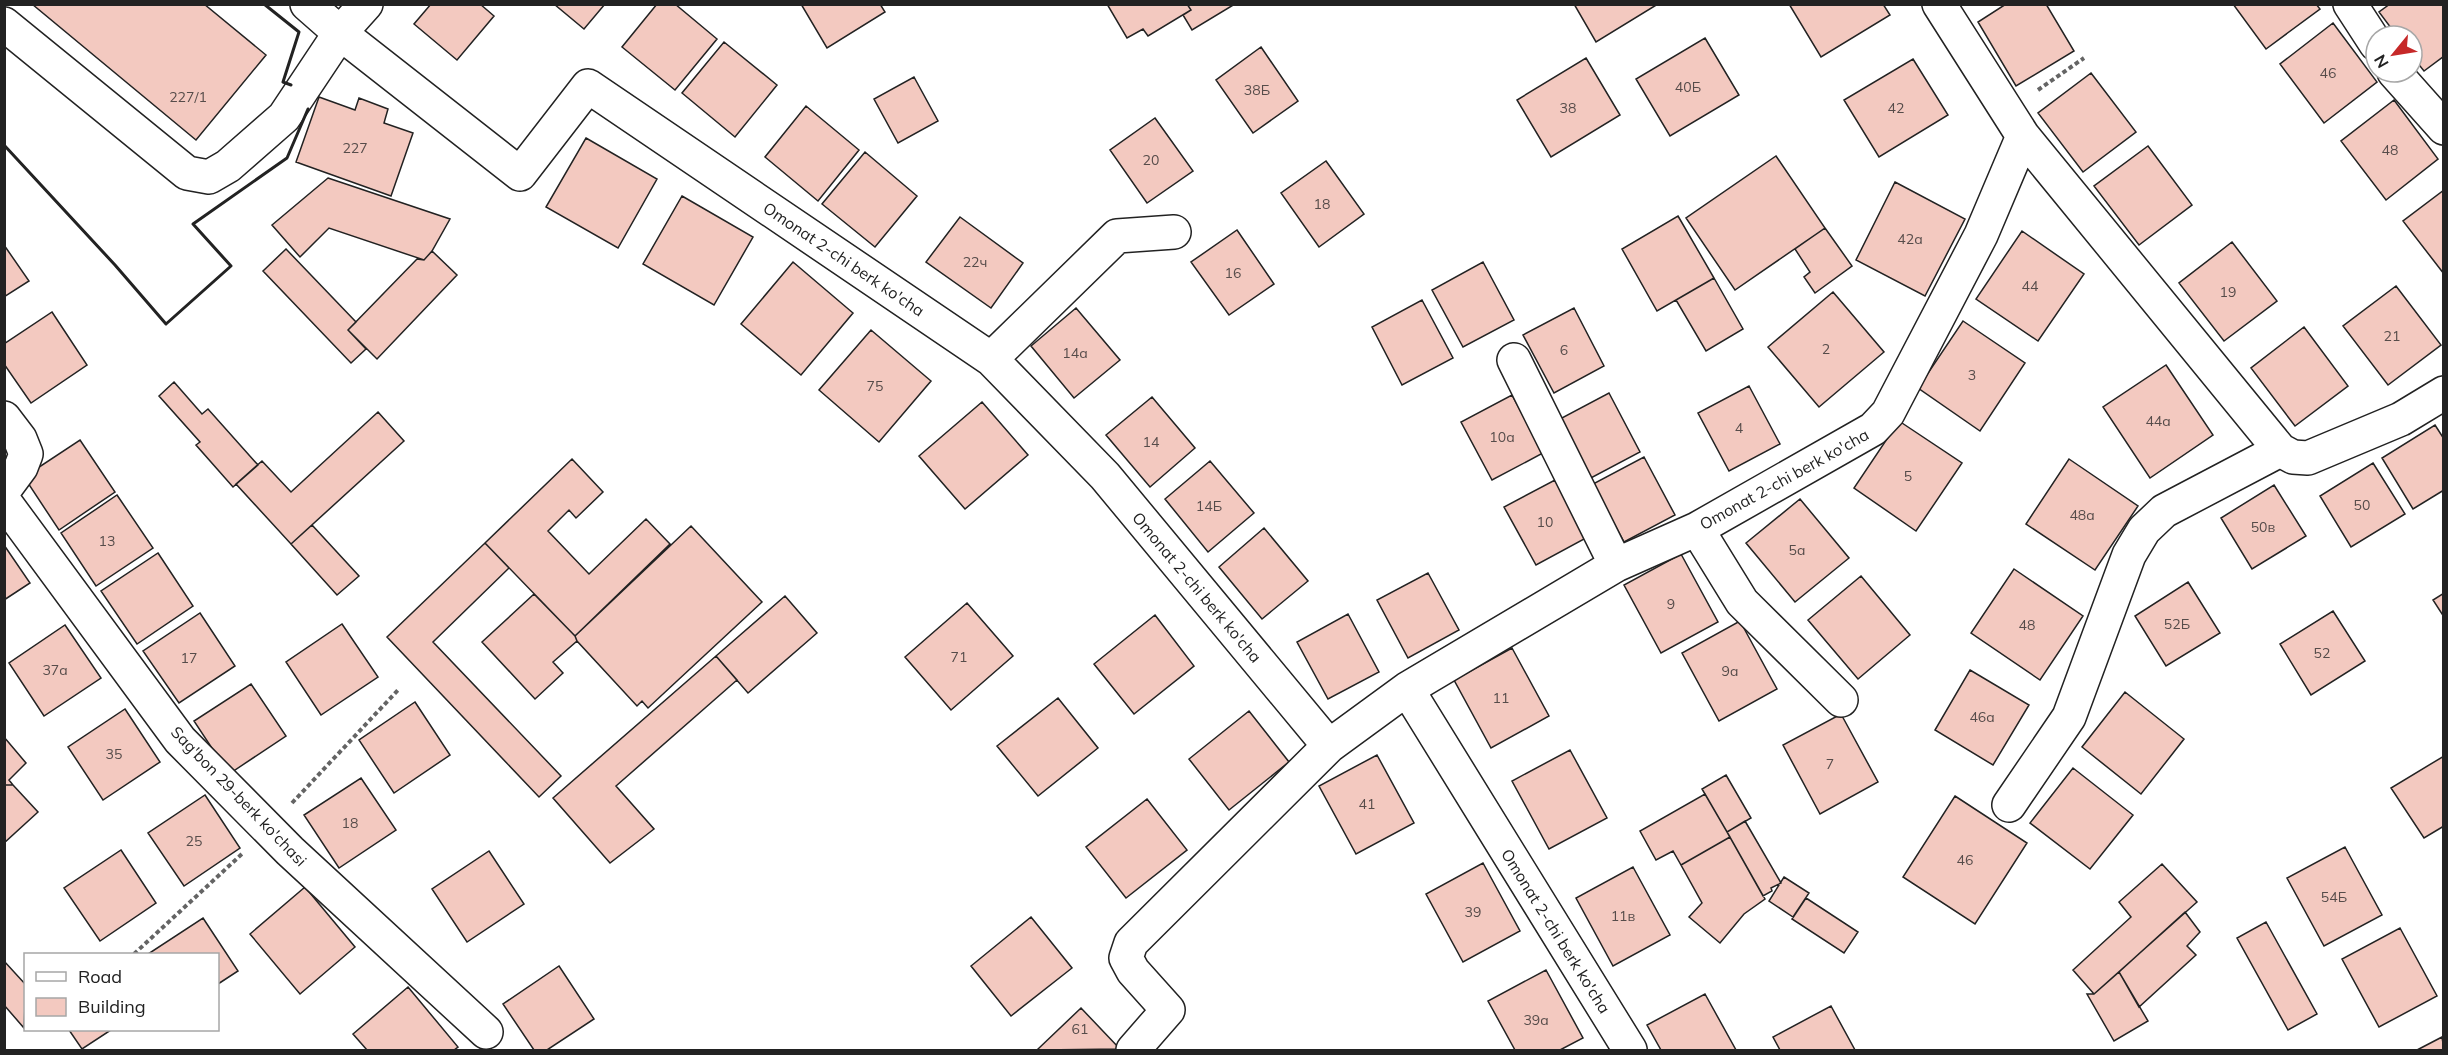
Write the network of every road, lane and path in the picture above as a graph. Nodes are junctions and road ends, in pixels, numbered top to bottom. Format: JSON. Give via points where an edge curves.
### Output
{"nodes":[{"id":1,"x":307,"y":4,"type":"edge"},
{"id":2,"x":366,"y":4,"type":"edge"},
{"id":3,"x":1939,"y":4,"type":"edge"},
{"id":4,"x":2350,"y":4,"type":"edge"},
{"id":5,"x":4,"y":24,"type":"edge"},
{"id":6,"x":2364,"y":26,"type":"edge"},
{"id":7,"x":340,"y":33,"type":"junction"},
{"id":8,"x":2084,"y":58,"type":"dead end"},
{"id":9,"x":2405,"y":84,"type":"edge"},
{"id":10,"x":2015,"y":123,"type":"junction"},
{"id":11,"x":2444,"y":128,"type":"edge"},
{"id":12,"x":1174,"y":232,"type":"dead end"},
{"id":13,"x":991,"y":359,"type":"junction"},
{"id":14,"x":1514,"y":360,"type":"dead end"},
{"id":15,"x":2444,"y":393,"type":"edge"},
{"id":16,"x":4,"y":418,"type":"edge"},
{"id":17,"x":2280,"y":450,"type":"junction"},
{"id":18,"x":4,"y":490,"type":"edge"},
{"id":19,"x":4,"y":501,"type":"edge"},
{"id":20,"x":1697,"y":529,"type":"junction"},
{"id":21,"x":1616,"y":565,"type":"junction"},
{"id":22,"x":1407,"y":689,"type":"junction"},
{"id":23,"x":1841,"y":700,"type":"dead end"},
{"id":24,"x":1329,"y":746,"type":"junction"},
{"id":25,"x":2009,"y":805,"type":"dead end"},
{"id":26,"x":486,"y":1032,"type":"dead end"},
{"id":27,"x":1133,"y":1050,"type":"edge"},
{"id":28,"x":1630,"y":1050,"type":"edge"}],
"edges":[{"from":1,"to":7,"type":"street","name":"Omonat 2-chi berk ko'cha"},
{"from":2,"to":7,"type":"street"},
{"from":3,"to":10,"type":"street"},
{"from":4,"to":6,"type":"street"},
{"from":5,"to":7,"type":"street","via":[[187,173],[209,177],[228,166],[284,117]]},
{"from":7,"to":13,"type":"street","name":"Omonat 2-chi berk ko'cha","via":[[520,174],[588,86]]},
{"from":8,"to":10,"type":"path"},
{"from":9,"to":11,"type":"street"},
{"from":10,"to":17,"type":"street"},
{"from":10,"to":20,"type":"street","name":"Omonat 2-chi berk ko'cha","via":[[1981,235],[1888,413],[1873,429]]},
{"from":12,"to":13,"type":"street","via":[[1117,236]]},
{"from":13,"to":24,"type":"street","name":"Omonat 2-chi berk ko'cha","via":[[1105,476]]},
{"from":14,"to":21,"type":"street"},
{"from":15,"to":17,"type":"street","via":[[2401,419],[2308,458],[2293,457]]},
{"from":16,"to":18,"type":"street","via":[[26,454]]},
{"from":17,"to":25,"type":"street","via":[[2164,511],[2144,530],[2129,555],[2069,717]]},
{"from":19,"to":26,"type":"street","name":"Sag'bon 29-berk ko'chasi","via":[[180,740],[290,851]]},
{"from":20,"to":21,"type":"street","name":"Omonat 2-chi berk ko'cha"},
{"from":20,"to":23,"type":"street","via":[[1742,603]]},
{"from":21,"to":22,"type":"street","name":"Omonat 2-chi berk ko'cha"},
{"from":22,"to":24,"type":"street","name":"Omonat 2-chi berk ko'cha"},
{"from":22,"to":28,"type":"street","name":"Omonat 2-chi berk ko'cha"},
{"from":24,"to":27,"type":"street","name":"Omonat 2-chi berk ko'cha","via":[[1131,943],[1126,958],[1133,971],[1168,1010]]}]}
